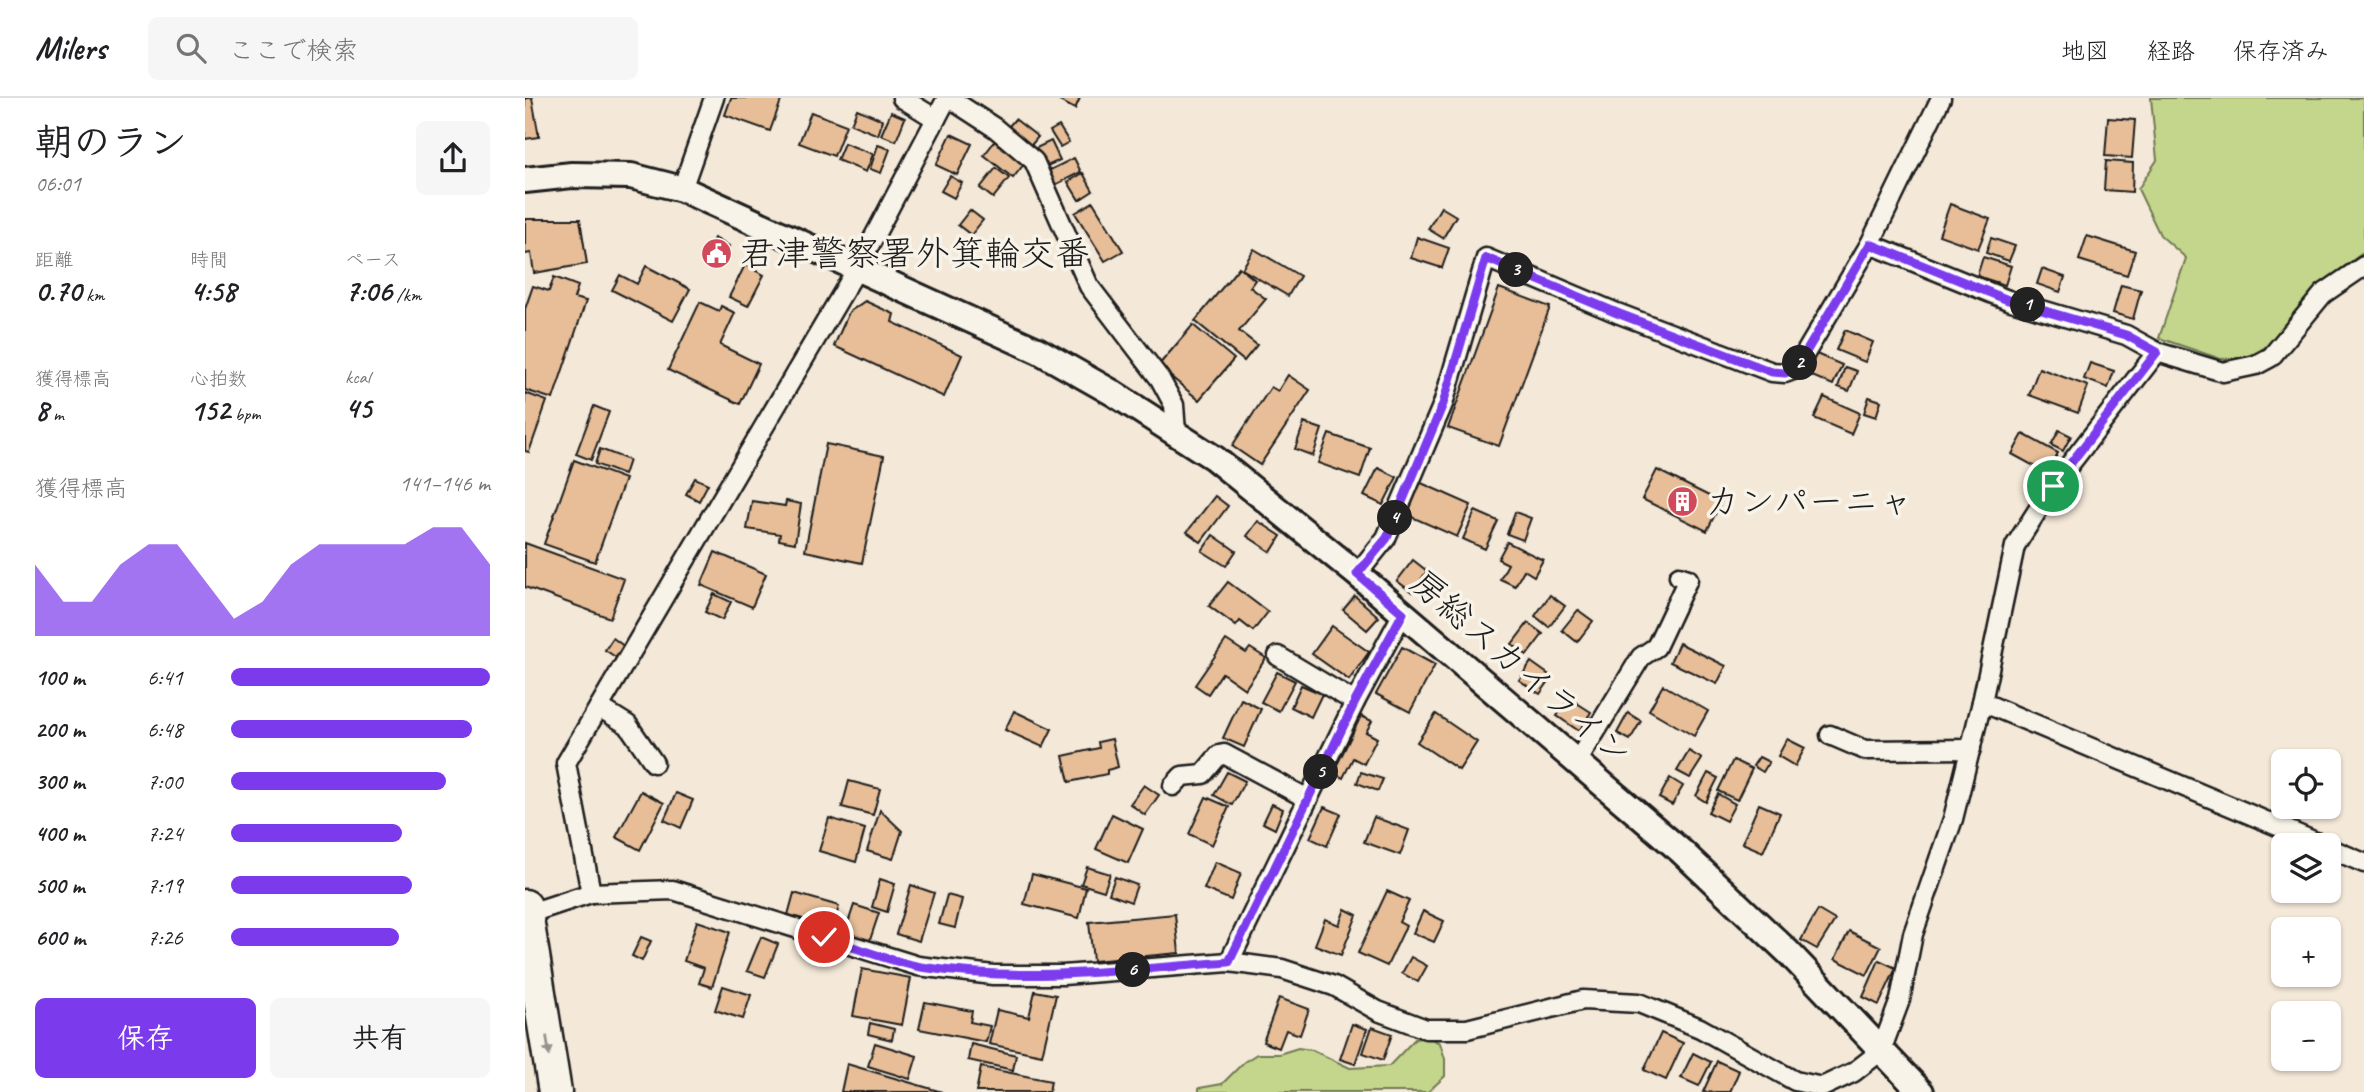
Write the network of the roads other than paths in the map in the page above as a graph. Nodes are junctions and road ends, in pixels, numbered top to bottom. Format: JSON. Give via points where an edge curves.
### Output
{"nodes":[{"id":1,"x":714,"y":98,"type":"edge"},
{"id":2,"x":902,"y":98,"type":"edge"},
{"id":3,"x":948,"y":98,"type":"edge"},
{"id":4,"x":1941,"y":98,"type":"edge"},
{"id":5,"x":936,"y":119,"type":"junction"},
{"id":6,"x":525,"y":180,"type":"edge"},
{"id":7,"x":682,"y":189,"type":"junction"},
{"id":8,"x":1870,"y":244,"type":"junction"},
{"id":9,"x":2364,"y":265,"type":"edge"},
{"id":10,"x":858,"y":267,"type":"junction"},
{"id":11,"x":2157,"y":352,"type":"junction"},
{"id":12,"x":1176,"y":433,"type":"junction"},
{"id":13,"x":1357,"y":574,"type":"junction"},
{"id":14,"x":1679,"y":576,"type":"dead end"},
{"id":15,"x":1403,"y":613,"type":"junction"},
{"id":16,"x":1278,"y":656,"type":"dead end"},
{"id":17,"x":1355,"y":702,"type":"junction"},
{"id":18,"x":1982,"y":702,"type":"junction"},
{"id":19,"x":599,"y":707,"type":"junction"},
{"id":20,"x":1830,"y":735,"type":"dead end"},
{"id":21,"x":1971,"y":749,"type":"junction"},
{"id":22,"x":1577,"y":762,"type":"junction"},
{"id":23,"x":654,"y":763,"type":"dead end"},
{"id":24,"x":1173,"y":786,"type":"dead end"},
{"id":25,"x":1308,"y":799,"type":"junction"},
{"id":26,"x":2294,"y":833,"type":"edge"},
{"id":27,"x":2341,"y":853,"type":"edge"},
{"id":28,"x":2364,"y":863,"type":"edge"},
{"id":29,"x":591,"y":893,"type":"junction"},
{"id":30,"x":526,"y":912,"type":"edge"},
{"id":31,"x":1229,"y":962,"type":"junction"},
{"id":32,"x":1881,"y":1051,"type":"junction"},
{"id":33,"x":555,"y":1092,"type":"edge"},
{"id":34,"x":1921,"y":1092,"type":"edge"}],
"edges":[{"from":1,"to":7,"type":"street"},
{"from":2,"to":5,"type":"street"},
{"from":3,"to":5,"type":"street"},
{"from":3,"to":12,"type":"street","via":[[995,128],[1034,161],[1090,286],[1174,405]]},
{"from":4,"to":8,"type":"street"},
{"from":5,"to":10,"type":"street"},
{"from":6,"to":7,"type":"main road","name":"房総スカイライン","via":[[631,176]]},
{"from":7,"to":10,"type":"main road","name":"房総スカイライン"},
{"from":8,"to":11,"type":"street","via":[[2008,300],[2126,335]]},
{"from":8,"to":13,"type":"street","via":[[1796,369],[1785,373],[1617,313],[1486,258],[1443,404],[1387,538]]},
{"from":9,"to":11,"type":"street","via":[[2323,295],[2271,357],[2256,366],[2223,372]]},
{"from":10,"to":12,"type":"main road","name":"房総スカイライン","via":[[1039,351]]},
{"from":10,"to":19,"type":"street"},
{"from":11,"to":18,"type":"street","via":[[2053,486],[2015,546]]},
{"from":12,"to":13,"type":"main road","name":"房総スカイライン","via":[[1214,458]]},
{"from":13,"to":15,"type":"main road","name":"房総スカイライン"},
{"from":14,"to":22,"type":"street","via":[[1688,579],[1656,647],[1641,657]]},
{"from":15,"to":17,"type":"street"},
{"from":15,"to":22,"type":"main road","name":"房総スカイライン"},
{"from":16,"to":17,"type":"street"},
{"from":17,"to":25,"type":"street"},
{"from":18,"to":21,"type":"street"},
{"from":18,"to":26,"type":"street"},
{"from":19,"to":23,"type":"street","via":[[628,725]]},
{"from":19,"to":29,"type":"street","via":[[566,763]]},
{"from":20,"to":21,"type":"street","via":[[1864,750]]},
{"from":21,"to":32,"type":"street","via":[[1953,819],[1913,934],[1900,1000]]},
{"from":22,"to":32,"type":"main road","name":"房総スカイライン","via":[[1744,909]]},
{"from":24,"to":25,"type":"street","via":[[1182,776],[1203,774],[1224,754]]},
{"from":25,"to":31,"type":"street"},
{"from":27,"to":28,"type":"street"},
{"from":29,"to":30,"type":"street"},
{"from":29,"to":31,"type":"street","via":[[673,890],[918,966],[993,975],[1063,975]]},
{"from":30,"to":33,"type":"highway","one_way":true},
{"from":31,"to":32,"type":"street","via":[[1282,969],[1333,986],[1378,1011],[1426,1029],[1467,1029],[1583,1000],[1639,1003],[1700,1028],[1795,1081],[1822,1087],[1854,1072]]},
{"from":32,"to":34,"type":"main road","name":"房総スカイライン"}]}
